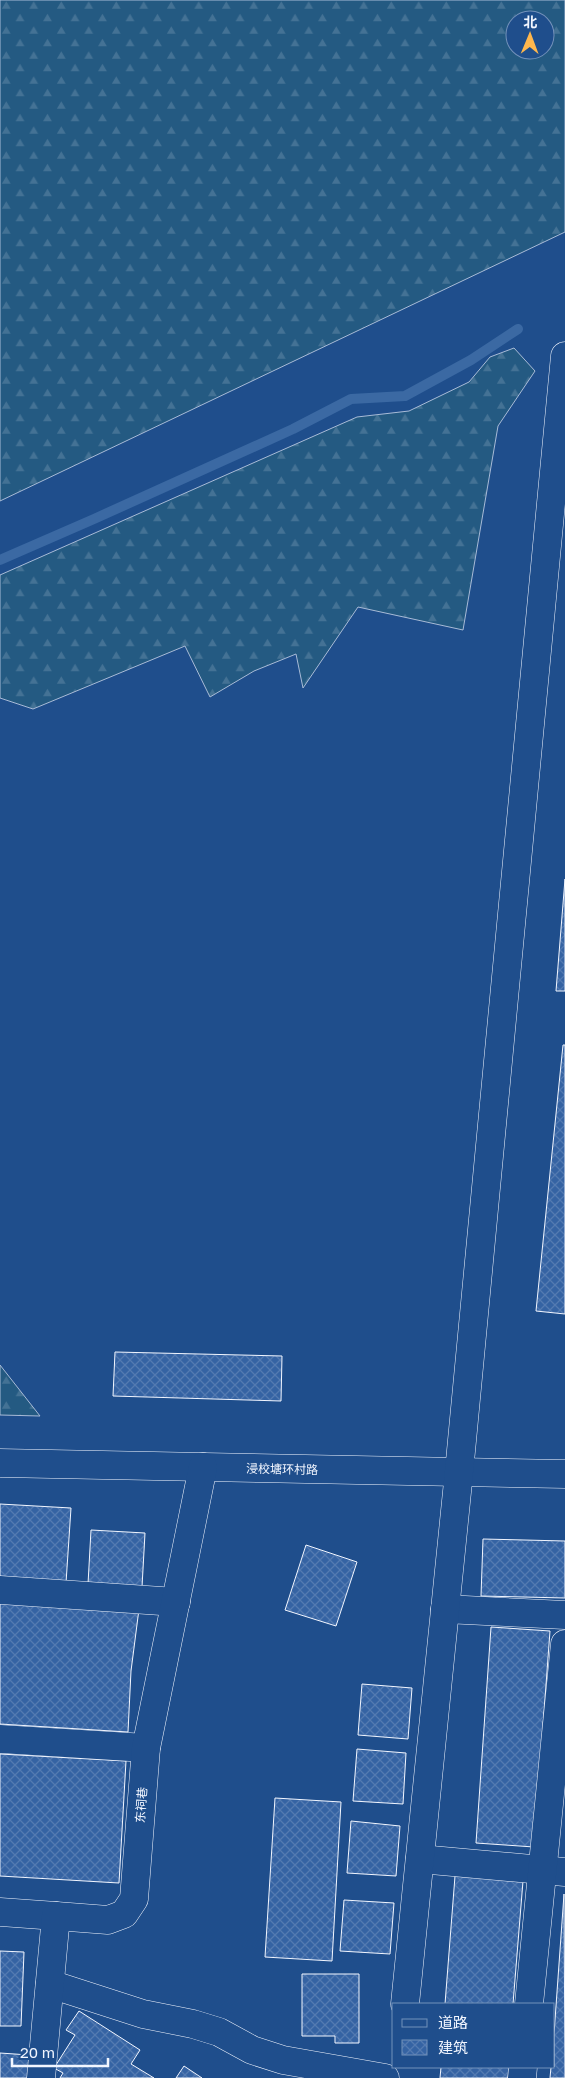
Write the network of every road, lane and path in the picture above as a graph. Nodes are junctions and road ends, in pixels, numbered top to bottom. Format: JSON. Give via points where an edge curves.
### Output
{"nodes":[{"id":1,"x":565,"y":356,"type":"edge"},
{"id":2,"x":0,"y":1463,"type":"edge"},
{"id":3,"x":203,"y":1467,"type":"junction"},
{"id":4,"x":459,"y":1472,"type":"junction"},
{"id":5,"x":565,"y":1474,"type":"edge"},
{"id":6,"x":0,"y":1590,"type":"edge"},
{"id":7,"x":176,"y":1602,"type":"junction"},
{"id":8,"x":445,"y":1609,"type":"junction"},
{"id":9,"x":565,"y":1616,"type":"edge"},
{"id":10,"x":565,"y":1644,"type":"edge"},
{"id":11,"x":0,"y":1739,"type":"edge"},
{"id":12,"x":146,"y":1748,"type":"junction"},
{"id":13,"x":420,"y":1859,"type":"junction"},
{"id":14,"x":554,"y":1871,"type":"edge"},
{"id":15,"x":0,"y":1912,"type":"edge"},
{"id":16,"x":56,"y":1916,"type":"junction"},
{"id":17,"x":50,"y":1984,"type":"junction"},
{"id":18,"x":405,"y":2003,"type":"edge"},
{"id":19,"x":529,"y":2003,"type":"edge"},
{"id":20,"x":42,"y":2078,"type":"edge"},
{"id":21,"x":385,"y":2078,"type":"edge"}],
"edges":[{"from":1,"to":4,"type":"street"},
{"from":2,"to":3,"type":"street","name":"浸校塘环村路"},
{"from":3,"to":4,"type":"street","name":"浸校塘环村路"},
{"from":3,"to":7,"type":"street","name":"东祠巷"},
{"from":4,"to":5,"type":"street","name":"浸校塘环村路"},
{"from":4,"to":8,"type":"street"},
{"from":6,"to":7,"type":"street"},
{"from":7,"to":12,"type":"street","name":"东祠巷"},
{"from":8,"to":9,"type":"street"},
{"from":8,"to":13,"type":"street"},
{"from":10,"to":14,"type":"street"},
{"from":11,"to":12,"type":"street"},
{"from":12,"to":16,"type":"street","name":"东祠巷","via":[[134,1899],[124,1914],[108,1920]]},
{"from":13,"to":14,"type":"street"},
{"from":13,"to":18,"type":"street"},
{"from":14,"to":19,"type":"street"},
{"from":15,"to":16,"type":"street","name":"东祠巷"},
{"from":16,"to":17,"type":"street"},
{"from":17,"to":20,"type":"street"},
{"from":17,"to":21,"type":"street","via":[[144,2014],[211,2029],[252,2050],[284,2060]]}]}
